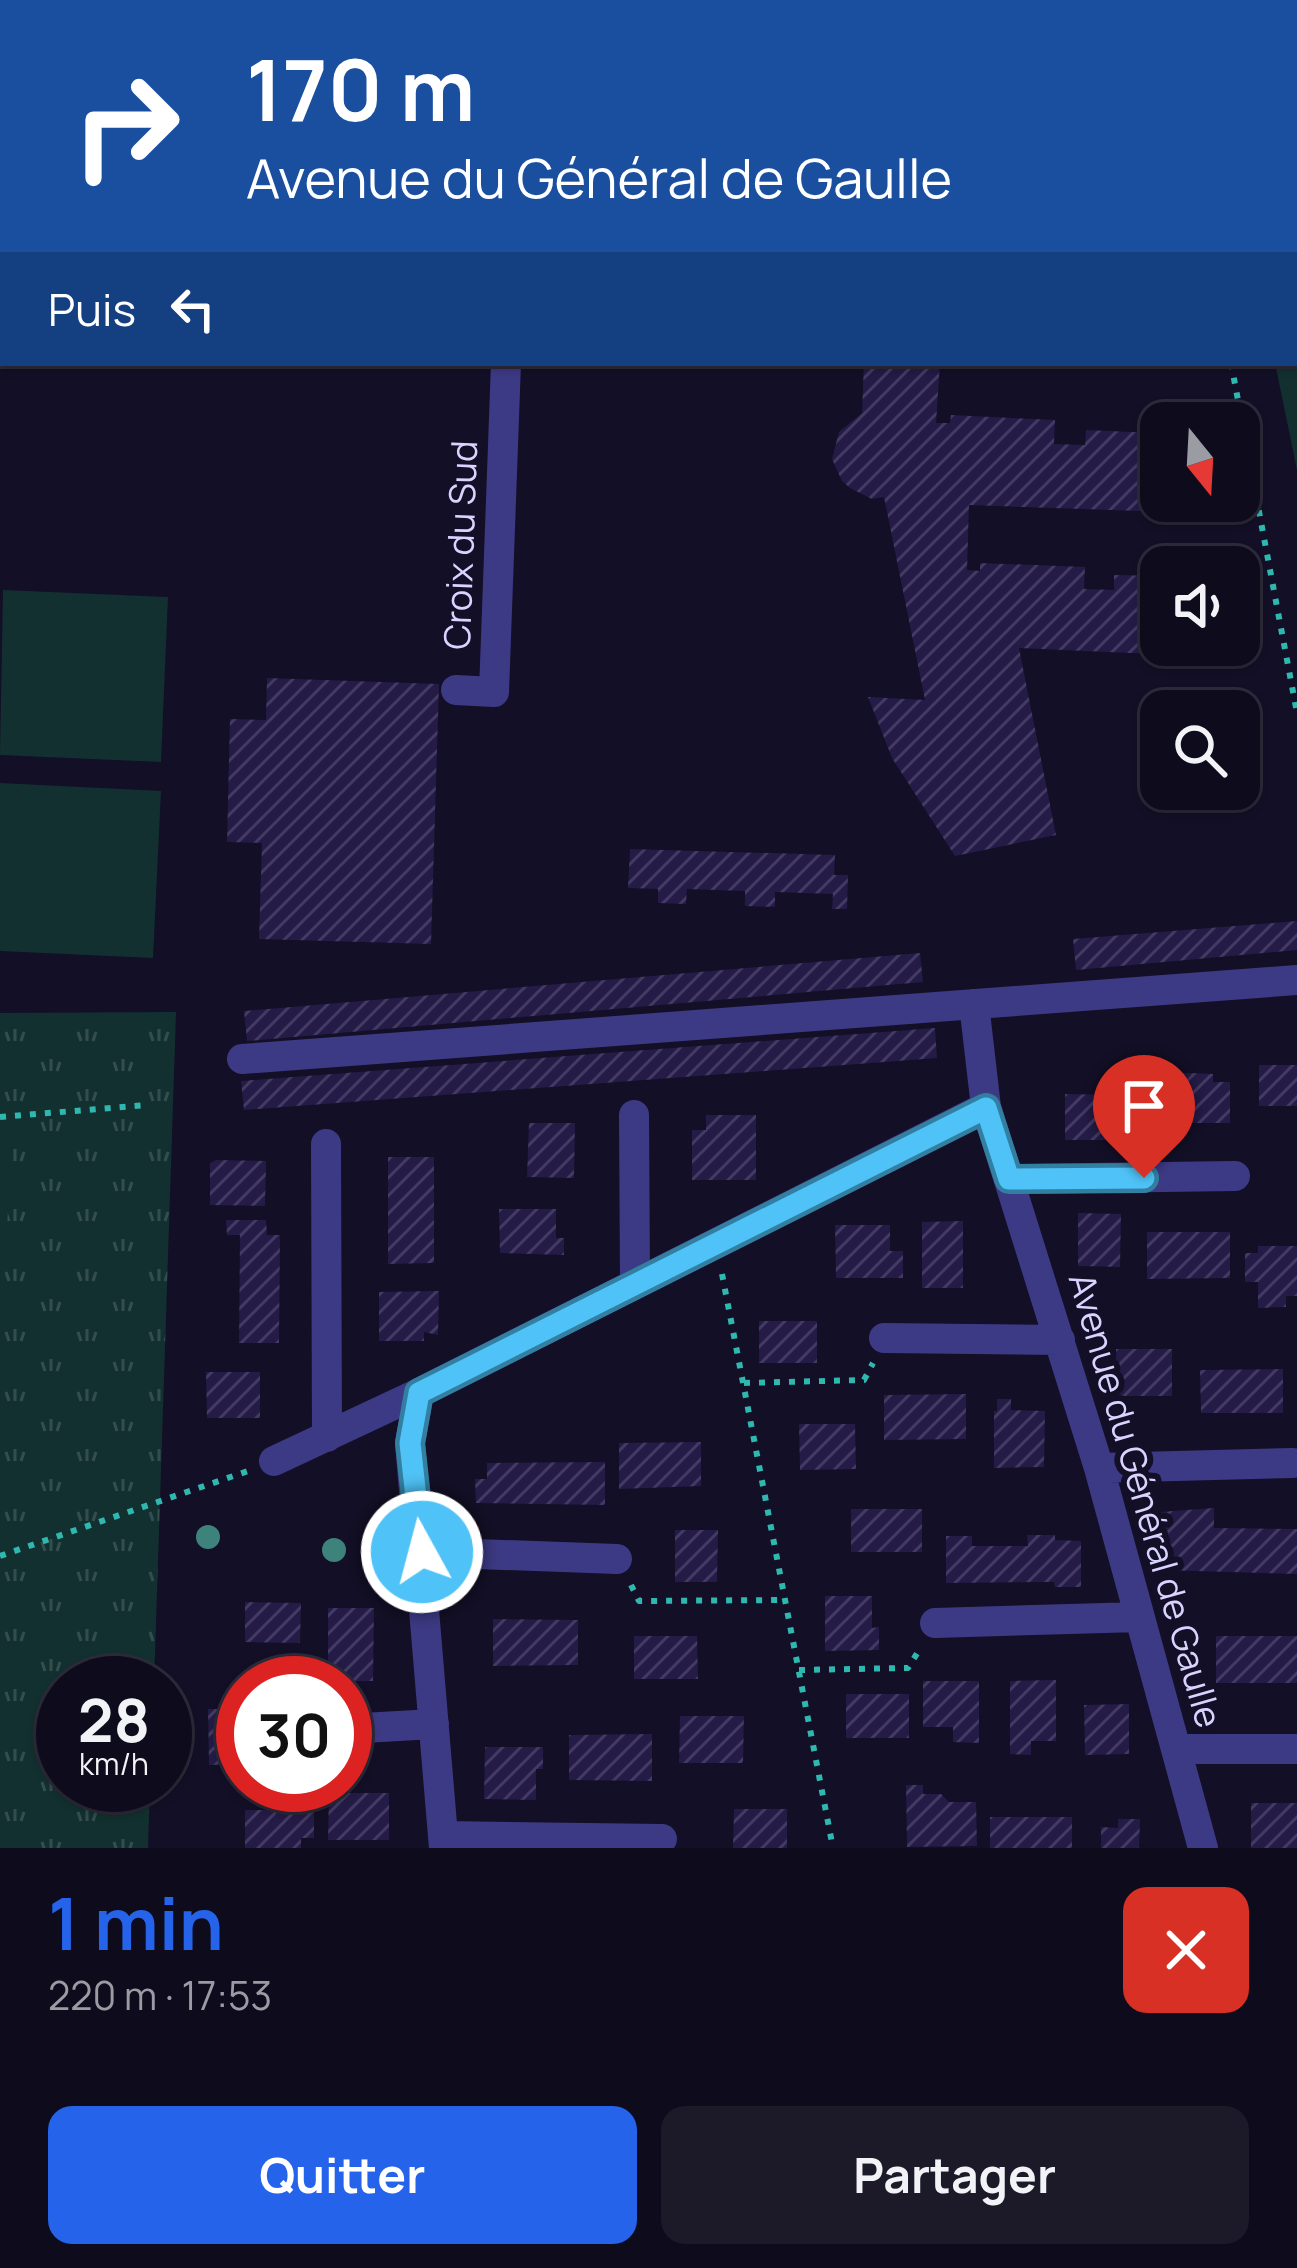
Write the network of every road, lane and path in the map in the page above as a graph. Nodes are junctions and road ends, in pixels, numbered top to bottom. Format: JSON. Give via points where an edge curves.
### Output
{"nodes":[{"id":1,"x":506,"y":366,"type":"edge"},
{"id":2,"x":1232,"y":366,"type":"edge"},
{"id":3,"x":456,"y":690,"type":"dead end"},
{"id":4,"x":1297,"y":712,"type":"edge"},
{"id":5,"x":1297,"y":980,"type":"edge"},
{"id":6,"x":974,"y":1004,"type":"junction"},
{"id":7,"x":242,"y":1060,"type":"dead end"},
{"id":8,"x":147,"y":1105,"type":"dead end"},
{"id":9,"x":986,"y":1108,"type":"junction"},
{"id":10,"x":634,"y":1114,"type":"dead end"},
{"id":11,"x":0,"y":1117,"type":"edge"},
{"id":12,"x":326,"y":1144,"type":"dead end"},
{"id":13,"x":1235,"y":1176,"type":"dead end"},
{"id":14,"x":1009,"y":1179,"type":"junction"},
{"id":15,"x":716,"y":1242,"type":"junction"},
{"id":16,"x":635,"y":1282,"type":"junction"},
{"id":17,"x":884,"y":1338,"type":"joint"},
{"id":18,"x":1060,"y":1340,"type":"junction"},
{"id":19,"x":743,"y":1382,"type":"junction"},
{"id":20,"x":419,"y":1393,"type":"junction"},
{"id":21,"x":327,"y":1437,"type":"junction"},
{"id":22,"x":274,"y":1461,"type":"joint"},
{"id":23,"x":1293,"y":1463,"type":"dead end"},
{"id":24,"x":1099,"y":1468,"type":"junction"},
{"id":25,"x":422,"y":1552,"type":"junction"},
{"id":26,"x":0,"y":1556,"type":"edge"},
{"id":27,"x":617,"y":1559,"type":"joint"},
{"id":28,"x":785,"y":1600,"type":"junction"},
{"id":29,"x":1139,"y":1617,"type":"junction"},
{"id":30,"x":934,"y":1623,"type":"joint"},
{"id":31,"x":799,"y":1670,"type":"junction"},
{"id":32,"x":434,"y":1724,"type":"junction"},
{"id":33,"x":372,"y":1727,"type":"edge"},
{"id":34,"x":1178,"y":1749,"type":"junction"},
{"id":35,"x":1297,"y":1749,"type":"edge"},
{"id":36,"x":662,"y":1839,"type":"dead end"},
{"id":37,"x":444,"y":1842,"type":"edge"},
{"id":38,"x":833,"y":1848,"type":"edge"},
{"id":39,"x":1204,"y":1848,"type":"edge"}],
"edges":[{"from":1,"to":3,"type":"street","name":"Croix du Sud","via":[[494,692]]},
{"from":2,"to":4,"type":"path"},
{"from":5,"to":6,"type":"street"},
{"from":6,"to":7,"type":"street"},
{"from":6,"to":9,"type":"street","name":"Avenue du Général de Gaulle"},
{"from":8,"to":11,"type":"path"},
{"from":9,"to":14,"type":"street","name":"Avenue du Général de Gaulle"},
{"from":9,"to":15,"type":"street"},
{"from":10,"to":16,"type":"street"},
{"from":12,"to":21,"type":"street"},
{"from":13,"to":14,"type":"street"},
{"from":14,"to":18,"type":"street","name":"Avenue du Général de Gaulle"},
{"from":15,"to":16,"type":"street"},
{"from":15,"to":19,"type":"path"},
{"from":16,"to":20,"type":"street"},
{"from":17,"to":18,"type":"street"},
{"from":17,"to":19,"type":"path","via":[[864,1380]]},
{"from":18,"to":24,"type":"street","name":"Avenue du Général de Gaulle"},
{"from":19,"to":28,"type":"path"},
{"from":20,"to":21,"type":"street"},
{"from":20,"to":25,"type":"street","via":[[410,1443]]},
{"from":21,"to":22,"type":"street"},
{"from":22,"to":26,"type":"path"},
{"from":23,"to":24,"type":"street"},
{"from":24,"to":29,"type":"street","name":"Avenue du Général de Gaulle"},
{"from":25,"to":27,"type":"street"},
{"from":25,"to":32,"type":"street"},
{"from":27,"to":28,"type":"path","via":[[639,1601]]},
{"from":28,"to":31,"type":"path"},
{"from":29,"to":30,"type":"street"},
{"from":29,"to":34,"type":"street","name":"Avenue du Général de Gaulle"},
{"from":30,"to":31,"type":"path","via":[[908,1668]]},
{"from":31,"to":38,"type":"path"},
{"from":32,"to":33,"type":"street"},
{"from":32,"to":37,"type":"street"},
{"from":34,"to":35,"type":"street"},
{"from":34,"to":39,"type":"street","name":"Avenue du Général de Gaulle"},
{"from":36,"to":37,"type":"street"}]}
